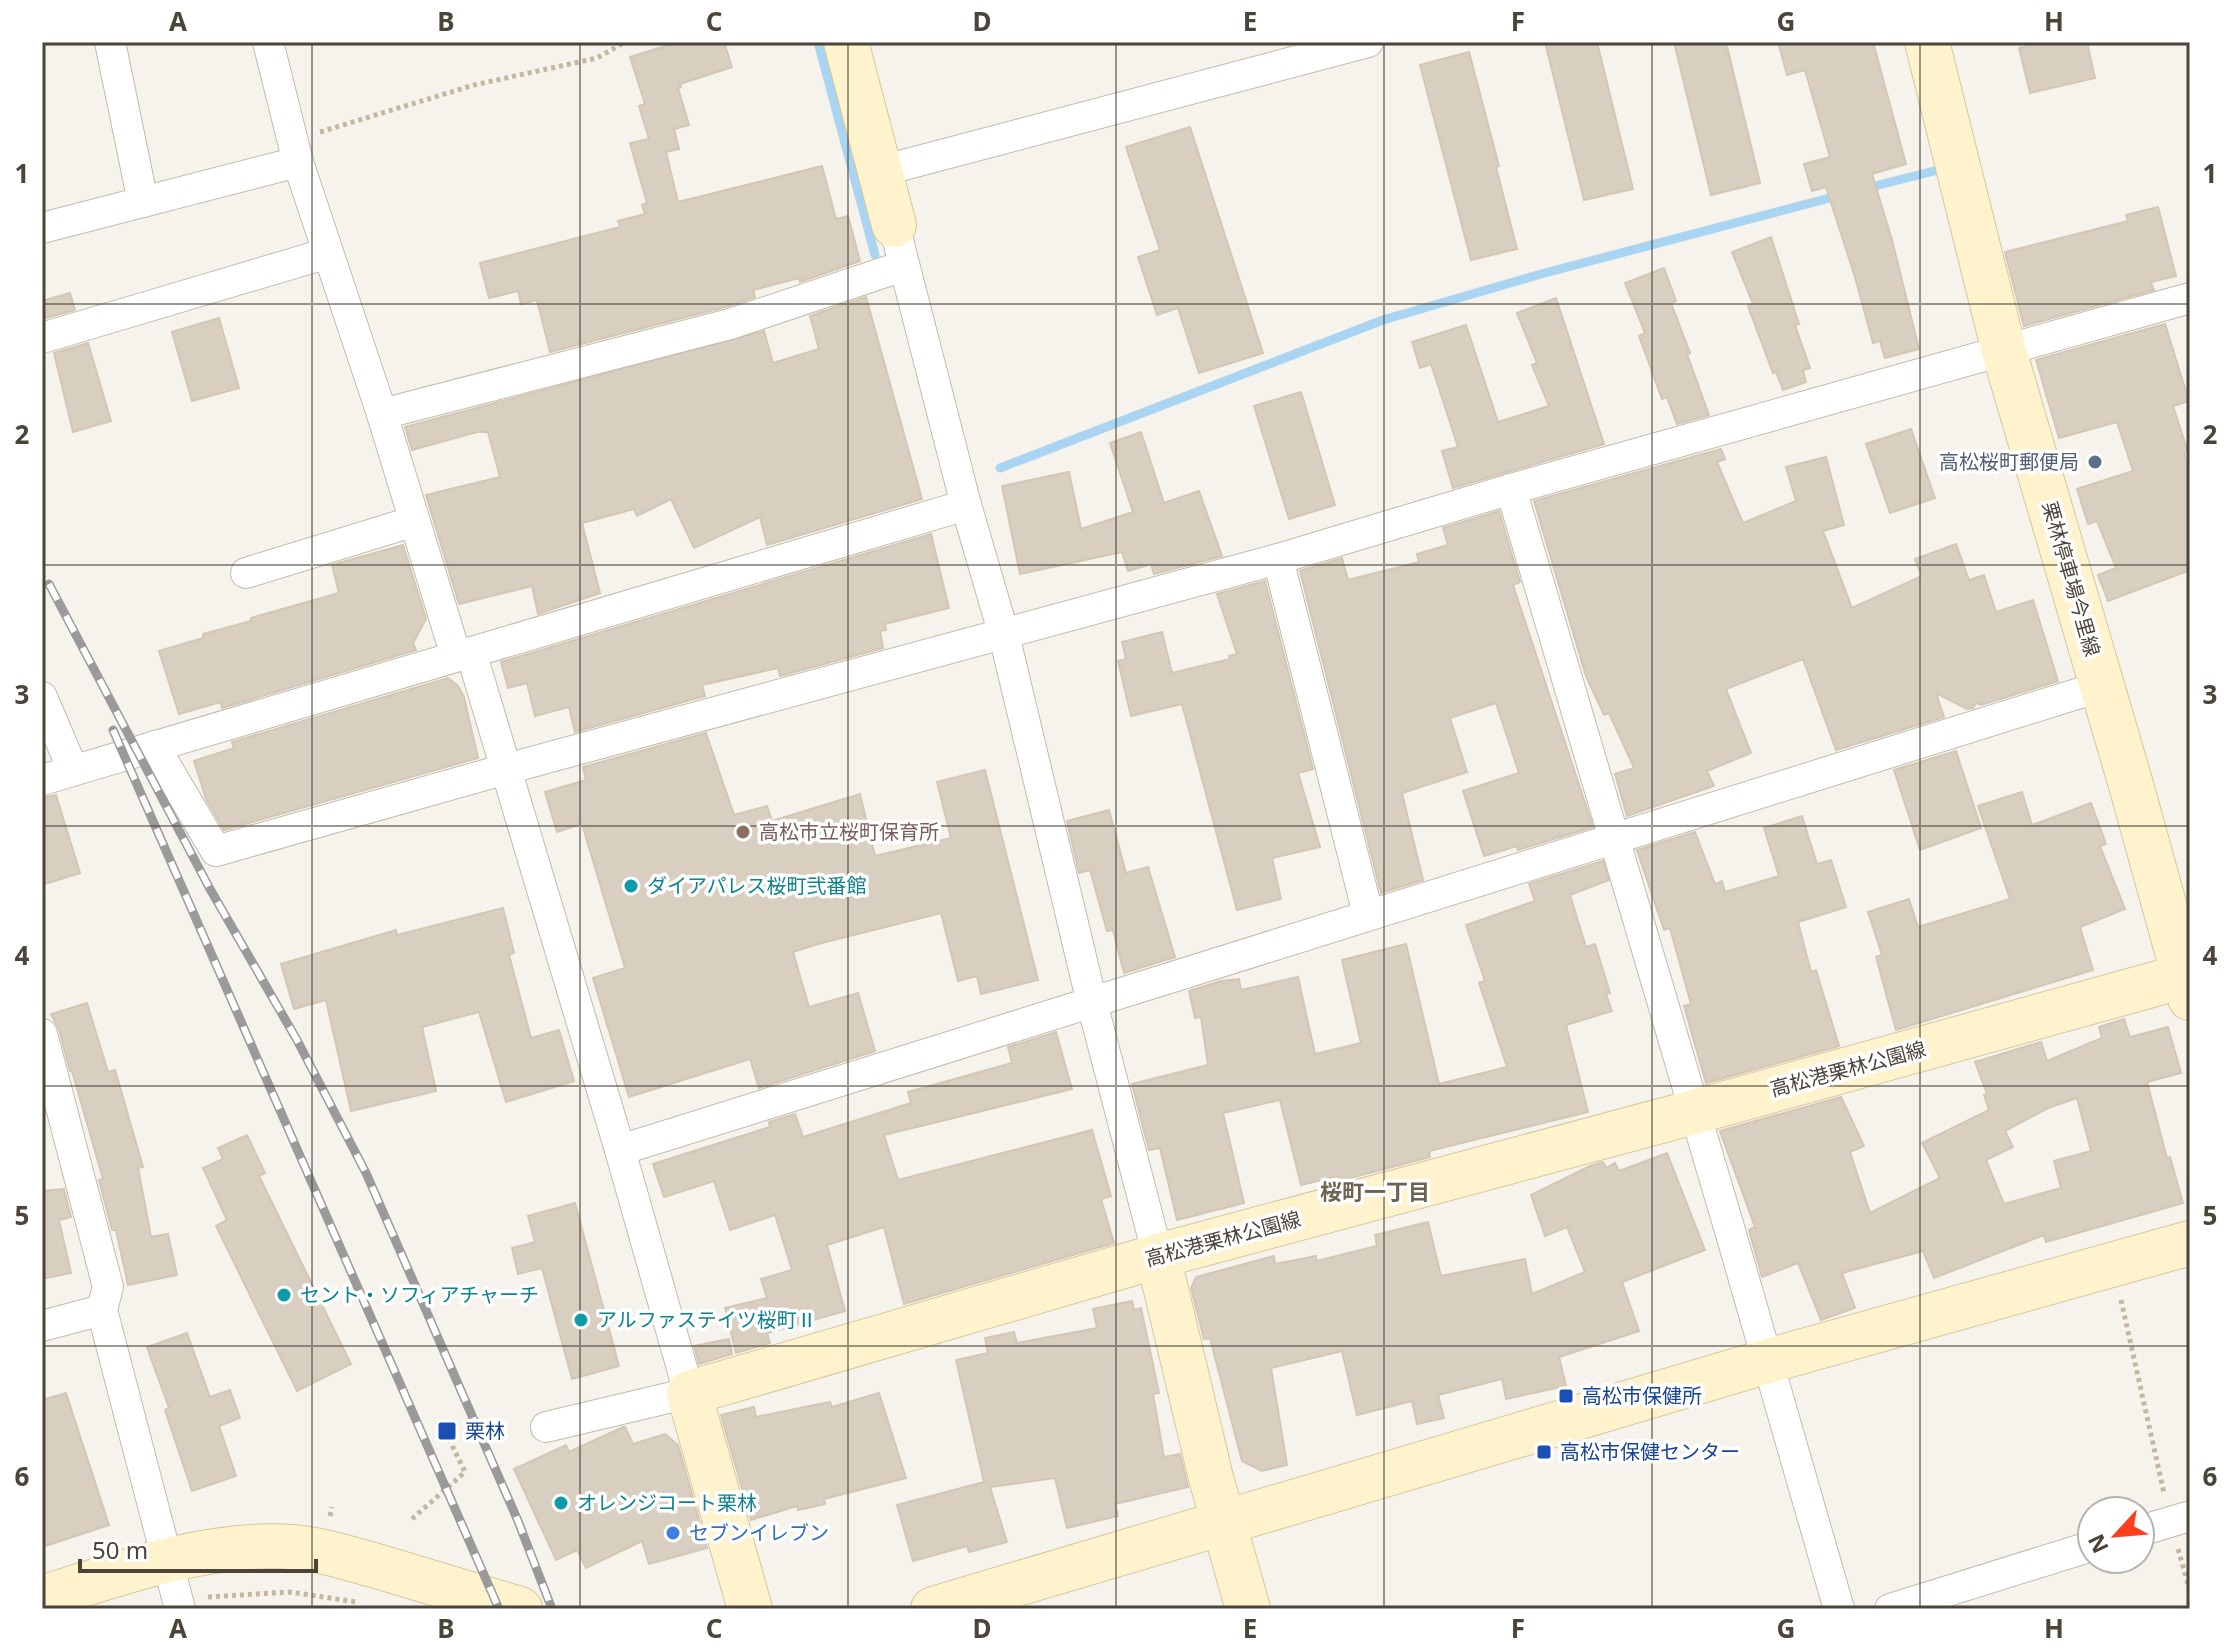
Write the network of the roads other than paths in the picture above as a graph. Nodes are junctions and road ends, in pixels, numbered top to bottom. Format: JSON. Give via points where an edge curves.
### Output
{"nodes":[{"id":1,"x":110,"y":42,"type":"edge"},
{"id":2,"x":268,"y":42,"type":"edge"},
{"id":3,"x":846,"y":42,"type":"edge"},
{"id":4,"x":1368,"y":42,"type":"edge"},
{"id":5,"x":1927,"y":42,"type":"edge"},
{"id":6,"x":294,"y":150,"type":"junction"},
{"id":7,"x":881,"y":171,"type":"junction"},
{"id":8,"x":143,"y":202,"type":"junction"},
{"id":9,"x":42,"y":228,"type":"edge"},
{"id":10,"x":898,"y":245,"type":"junction"},
{"id":11,"x":328,"y":253,"type":"junction"},
{"id":12,"x":2190,"y":298,"type":"edge"},
{"id":13,"x":42,"y":338,"type":"edge"},
{"id":14,"x":2004,"y":351,"type":"junction"},
{"id":15,"x":382,"y":414,"type":"junction"},
{"id":16,"x":1511,"y":489,"type":"junction"},
{"id":17,"x":966,"y":505,"type":"junction"},
{"id":18,"x":415,"y":521,"type":"junction"},
{"id":19,"x":1278,"y":559,"type":"junction"},
{"id":20,"x":246,"y":573,"type":"dead end"},
{"id":21,"x":1004,"y":635,"type":"junction"},
{"id":22,"x":464,"y":654,"type":"junction"},
{"id":23,"x":2102,"y":686,"type":"junction"},
{"id":24,"x":42,"y":697,"type":"edge"},
{"id":25,"x":154,"y":746,"type":"junction"},
{"id":26,"x":506,"y":769,"type":"junction"},
{"id":27,"x":73,"y":770,"type":"junction"},
{"id":28,"x":42,"y":780,"type":"edge"},
{"id":29,"x":1616,"y":836,"type":"junction"},
{"id":30,"x":1368,"y":914,"type":"junction"},
{"id":31,"x":2187,"y":987,"type":"edge"},
{"id":32,"x":1092,"y":1003,"type":"junction"},
{"id":33,"x":42,"y":1034,"type":"edge"},
{"id":34,"x":1694,"y":1112,"type":"junction"},
{"id":35,"x":620,"y":1150,"type":"junction"},
{"id":36,"x":2190,"y":1243,"type":"edge"},
{"id":37,"x":1158,"y":1256,"type":"junction"},
{"id":38,"x":102,"y":1310,"type":"junction"},
{"id":39,"x":42,"y":1326,"type":"edge"},
{"id":40,"x":1768,"y":1361,"type":"junction"},
{"id":41,"x":689,"y":1393,"type":"junction"},
{"id":42,"x":546,"y":1427,"type":"dead end"},
{"id":43,"x":2180,"y":1519,"type":"edge"},
{"id":44,"x":1222,"y":1522,"type":"junction"},
{"id":45,"x":2156,"y":1526,"type":"edge"},
{"id":46,"x":2076,"y":1551,"type":"edge"},
{"id":47,"x":175,"y":1589,"type":"edge"},
{"id":48,"x":42,"y":1598,"type":"edge"},
{"id":49,"x":520,"y":1609,"type":"edge"},
{"id":50,"x":750,"y":1609,"type":"edge"},
{"id":51,"x":933,"y":1609,"type":"edge"},
{"id":52,"x":1248,"y":1609,"type":"edge"},
{"id":53,"x":1839,"y":1609,"type":"edge"},
{"id":54,"x":1890,"y":1609,"type":"edge"}],
"edges":[{"from":1,"to":8,"type":"street"},
{"from":2,"to":6,"type":"street"},
{"from":3,"to":7,"type":"main road"},
{"from":4,"to":7,"type":"street"},
{"from":5,"to":14,"type":"main road","name":"栗林停車場今里線"},
{"from":6,"to":8,"type":"street"},
{"from":6,"to":11,"type":"street"},
{"from":7,"to":10,"type":"main road"},
{"from":8,"to":9,"type":"street"},
{"from":10,"to":15,"type":"street","via":[[730,324]]},
{"from":10,"to":17,"type":"street"},
{"from":11,"to":13,"type":"street"},
{"from":11,"to":15,"type":"street"},
{"from":12,"to":14,"type":"street"},
{"from":14,"to":16,"type":"street"},
{"from":14,"to":23,"type":"main road","name":"栗林停車場今里線"},
{"from":15,"to":18,"type":"street"},
{"from":16,"to":19,"type":"street"},
{"from":16,"to":29,"type":"street"},
{"from":17,"to":21,"type":"street"},
{"from":17,"to":22,"type":"street"},
{"from":18,"to":20,"type":"street"},
{"from":18,"to":22,"type":"street"},
{"from":19,"to":21,"type":"street"},
{"from":19,"to":30,"type":"street"},
{"from":21,"to":26,"type":"street"},
{"from":21,"to":32,"type":"street"},
{"from":22,"to":25,"type":"street"},
{"from":22,"to":26,"type":"street"},
{"from":23,"to":29,"type":"street"},
{"from":23,"to":31,"type":"main road","name":"栗林停車場今里線"},
{"from":24,"to":27,"type":"street"},
{"from":25,"to":26,"type":"street","via":[[216,851]]},
{"from":25,"to":27,"type":"street"},
{"from":26,"to":35,"type":"street"},
{"from":27,"to":28,"type":"street"},
{"from":29,"to":30,"type":"street"},
{"from":29,"to":34,"type":"street"},
{"from":30,"to":32,"type":"street"},
{"from":31,"to":34,"type":"main road","name":"高松港栗林公園線"},
{"from":32,"to":35,"type":"street"},
{"from":32,"to":37,"type":"street"},
{"from":33,"to":38,"type":"street","via":[[108,1287]]},
{"from":34,"to":37,"type":"main road","name":"高松港栗林公園線"},
{"from":34,"to":40,"type":"street"},
{"from":35,"to":41,"type":"street"},
{"from":36,"to":40,"type":"main road"},
{"from":37,"to":41,"type":"main road","name":"高松港栗林公園線"},
{"from":37,"to":44,"type":"main road"},
{"from":38,"to":39,"type":"street"},
{"from":38,"to":47,"type":"street"},
{"from":40,"to":44,"type":"main road"},
{"from":40,"to":53,"type":"street"},
{"from":41,"to":42,"type":"street"},
{"from":41,"to":50,"type":"main road"},
{"from":43,"to":45,"type":"street"},
{"from":44,"to":51,"type":"main road"},
{"from":44,"to":52,"type":"main road"},
{"from":46,"to":54,"type":"street"},
{"from":47,"to":48,"type":"main road","via":[[111,1575]]},
{"from":47,"to":49,"type":"main road","via":[[221,1551],[290,1547],[326,1552]]}]}
